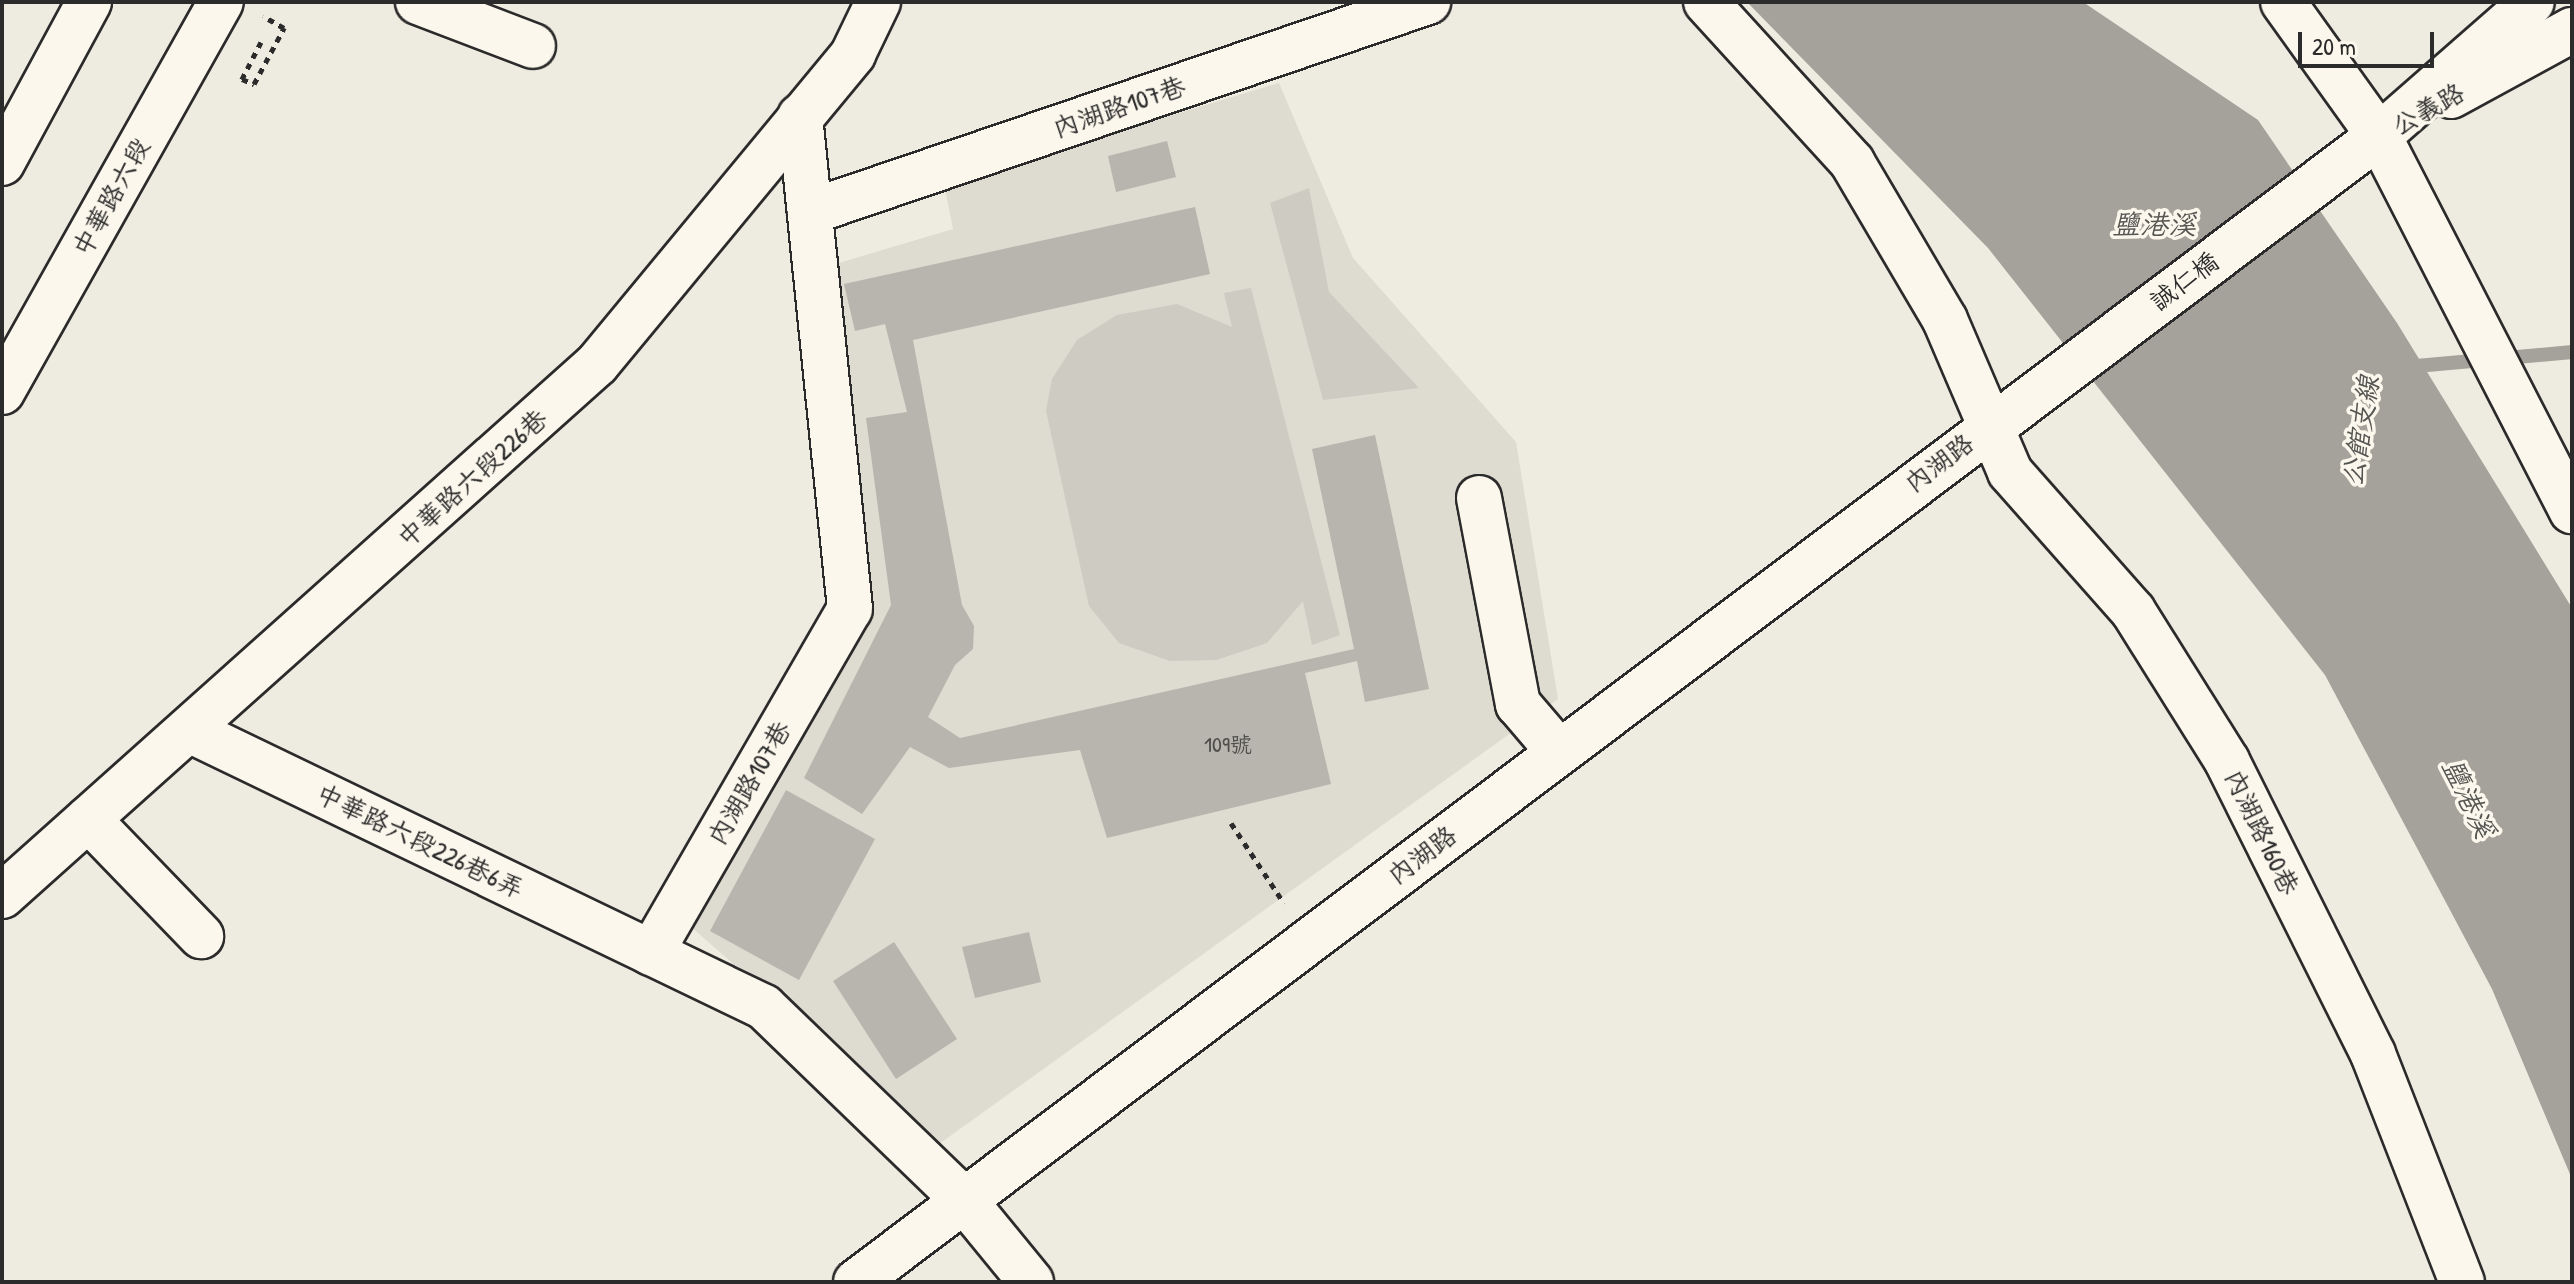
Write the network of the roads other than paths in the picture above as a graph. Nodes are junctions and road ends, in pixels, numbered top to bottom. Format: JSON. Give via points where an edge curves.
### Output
{"nodes":[{"id":1,"x":89,"y":2,"type":"edge"},
{"id":2,"x":221,"y":2,"type":"edge"},
{"id":3,"x":418,"y":2,"type":"edge"},
{"id":4,"x":878,"y":2,"type":"edge"},
{"id":5,"x":1428,"y":2,"type":"edge"},
{"id":6,"x":1706,"y":2,"type":"edge"},
{"id":7,"x":2283,"y":2,"type":"edge"},
{"id":8,"x":2532,"y":2,"type":"edge"},
{"id":9,"x":2572,"y":30,"type":"edge"},
{"id":10,"x":533,"y":46,"type":"dead end"},
{"id":11,"x":800,"y":117,"type":"junction"},
{"id":12,"x":2379,"y":136,"type":"junction"},
{"id":13,"x":2,"y":163,"type":"edge"},
{"id":14,"x":810,"y":212,"type":"junction"},
{"id":15,"x":2,"y":392,"type":"edge"},
{"id":16,"x":1988,"y":426,"type":"junction"},
{"id":17,"x":1479,"y":498,"type":"dead end"},
{"id":18,"x":2572,"y":511,"type":"edge"},
{"id":19,"x":189,"y":730,"type":"junction"},
{"id":20,"x":1559,"y":752,"type":"junction"},
{"id":21,"x":88,"y":819,"type":"junction"},
{"id":22,"x":2,"y":896,"type":"edge"},
{"id":23,"x":201,"y":936,"type":"dead end"},
{"id":24,"x":651,"y":953,"type":"junction"},
{"id":25,"x":964,"y":1200,"type":"junction"},
{"id":26,"x":856,"y":1282,"type":"edge"},
{"id":27,"x":1031,"y":1282,"type":"edge"},
{"id":28,"x":2462,"y":1282,"type":"edge"}],
"edges":[{"from":1,"to":13,"type":"main road"},
{"from":2,"to":15,"type":"main road","name":"中華路六段"},
{"from":3,"to":10,"type":"main road"},
{"from":4,"to":11,"type":"main road","name":"中華路六段226巷","via":[[853,54]]},
{"from":5,"to":14,"type":"main road","name":"內湖路107巷"},
{"from":6,"to":16,"type":"main road","name":"內湖路160巷","via":[[1852,162],[1945,320]]},
{"from":7,"to":12,"type":"main road"},
{"from":8,"to":12,"type":"main road","name":"公義路"},
{"from":9,"to":12,"type":"main road","name":"公義路"},
{"from":11,"to":14,"type":"main road","name":"內湖路107巷"},
{"from":11,"to":19,"type":"main road","name":"中華路六段226巷","via":[[597,364]]},
{"from":12,"to":16,"type":"main road","name":"誠仁橋"},
{"from":12,"to":18,"type":"main road"},
{"from":14,"to":24,"type":"main road","name":"內湖路107巷","via":[[850,609]]},
{"from":16,"to":20,"type":"main road","name":"內湖路"},
{"from":16,"to":28,"type":"main road","name":"內湖路160巷","via":[[2010,472],[2133,611],[2227,761],[2373,1054]]},
{"from":17,"to":20,"type":"main road","via":[[1518,704]]},
{"from":19,"to":21,"type":"main road","name":"中華路六段226巷"},
{"from":19,"to":24,"type":"main road","name":"中華路六段226巷6弄"},
{"from":20,"to":25,"type":"main road","name":"內湖路"},
{"from":21,"to":22,"type":"main road","name":"中華路六段226巷"},
{"from":21,"to":23,"type":"main road"},
{"from":24,"to":25,"type":"main road","via":[[764,1007]]},
{"from":25,"to":26,"type":"main road","name":"內湖路"},
{"from":25,"to":27,"type":"main road"}]}
